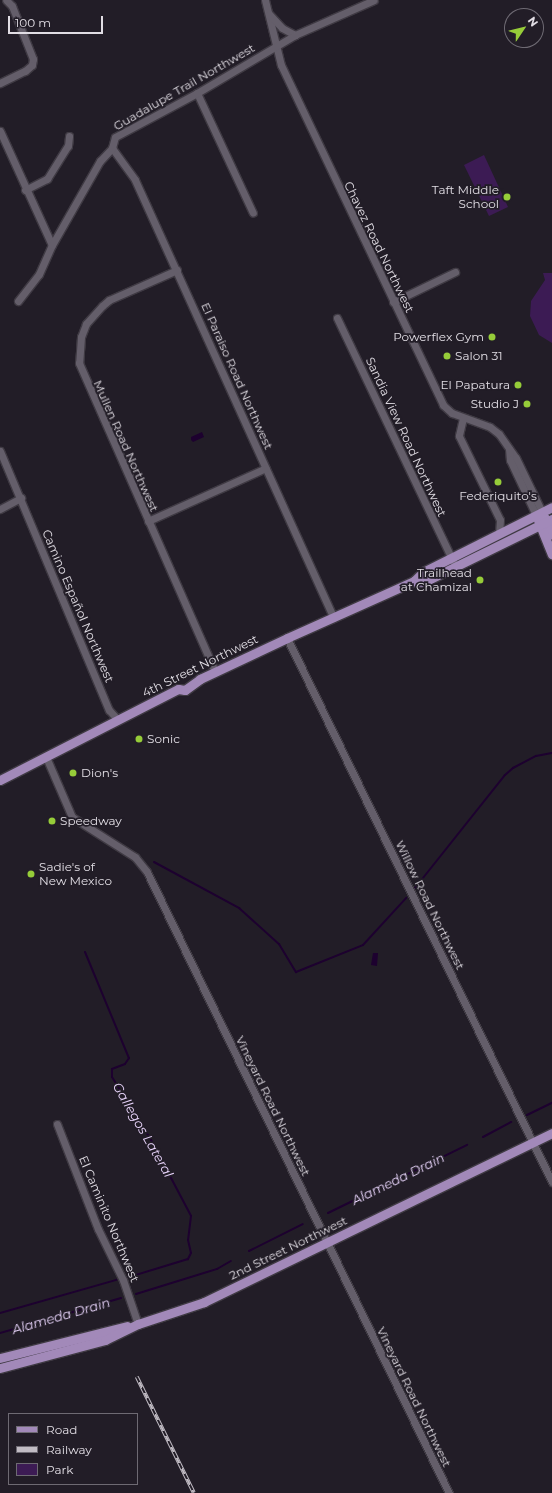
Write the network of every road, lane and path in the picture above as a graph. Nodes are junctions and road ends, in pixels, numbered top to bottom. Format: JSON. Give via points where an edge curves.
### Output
{"nodes":[{"id":1,"x":6,"y":0,"type":"edge"},
{"id":2,"x":265,"y":0,"type":"edge"},
{"id":3,"x":374,"y":0,"type":"edge"},
{"id":4,"x":268,"y":13,"type":"junction"},
{"id":5,"x":295,"y":35,"type":"junction"},
{"id":6,"x":275,"y":47,"type":"junction"},
{"id":7,"x":0,"y":83,"type":"edge"},
{"id":8,"x":197,"y":93,"type":"junction"},
{"id":9,"x":0,"y":131,"type":"edge"},
{"id":10,"x":69,"y":136,"type":"dead end"},
{"id":11,"x":112,"y":148,"type":"junction"},
{"id":12,"x":25,"y":190,"type":"junction"},
{"id":13,"x":253,"y":213,"type":"dead end"},
{"id":14,"x":52,"y":245,"type":"junction"},
{"id":15,"x":177,"y":270,"type":"junction"},
{"id":16,"x":455,"y":272,"type":"dead end"},
{"id":17,"x":18,"y":301,"type":"dead end"},
{"id":18,"x":393,"y":302,"type":"junction"},
{"id":19,"x":337,"y":318,"type":"dead end"},
{"id":20,"x":463,"y":418,"type":"junction"},
{"id":21,"x":0,"y":451,"type":"edge"},
{"id":22,"x":266,"y":468,"type":"junction"},
{"id":23,"x":21,"y":498,"type":"junction"},
{"id":24,"x":552,"y":507,"type":"edge"},
{"id":25,"x":0,"y":509,"type":"edge"},
{"id":26,"x":542,"y":519,"type":"edge"},
{"id":27,"x":148,"y":521,"type":"junction"},
{"id":28,"x":499,"y":534,"type":"junction"},
{"id":29,"x":552,"y":535,"type":"edge"},
{"id":30,"x":552,"y":554,"type":"edge"},
{"id":31,"x":451,"y":557,"type":"junction"},
{"id":32,"x":455,"y":566,"type":"junction"},
{"id":33,"x":414,"y":581,"type":"junction"},
{"id":34,"x":334,"y":618,"type":"junction"},
{"id":35,"x":286,"y":638,"type":"junction"},
{"id":36,"x":215,"y":672,"type":"junction"},
{"id":37,"x":118,"y":720,"type":"junction"},
{"id":38,"x":46,"y":757,"type":"junction"},
{"id":39,"x":0,"y":780,"type":"edge"},
{"id":40,"x":57,"y":1124,"type":"dead end"},
{"id":41,"x":552,"y":1133,"type":"edge"},
{"id":42,"x":533,"y":1143,"type":"junction"},
{"id":43,"x":552,"y":1182,"type":"edge"},
{"id":44,"x":326,"y":1242,"type":"junction"},
{"id":45,"x":138,"y":1324,"type":"junction"},
{"id":46,"x":0,"y":1358,"type":"edge"},
{"id":47,"x":0,"y":1368,"type":"edge"},
{"id":48,"x":449,"y":1493,"type":"edge"}],
"edges":[{"from":1,"to":7,"type":"street","via":[[12,6],[33,59],[32,65],[25,71]]},
{"from":2,"to":4,"type":"street","name":"Chavez Road Northwest"},
{"from":3,"to":5,"type":"street","name":"Guadalupe Trail Northwest"},
{"from":4,"to":5,"type":"street","via":[[282,28]]},
{"from":4,"to":6,"type":"street","name":"Chavez Road Northwest"},
{"from":5,"to":6,"type":"street","name":"Guadalupe Trail Northwest"},
{"from":6,"to":8,"type":"street","name":"Guadalupe Trail Northwest"},
{"from":6,"to":18,"type":"street","name":"Chavez Road Northwest"},
{"from":8,"to":11,"type":"street","name":"Guadalupe Trail Northwest","via":[[115,137]]},
{"from":8,"to":13,"type":"street"},
{"from":9,"to":12,"type":"street"},
{"from":10,"to":12,"type":"street","via":[[68,146],[47,179]]},
{"from":11,"to":14,"type":"street","name":"Guadalupe Trail Northwest","via":[[100,161]]},
{"from":11,"to":15,"type":"street","name":"El Paraiso Road Northwest","via":[[135,180]]},
{"from":12,"to":14,"type":"street"},
{"from":14,"to":17,"type":"street","name":"Guadalupe Trail Northwest","via":[[39,274]]},
{"from":15,"to":22,"type":"street","name":"El Paraiso Road Northwest"},
{"from":15,"to":27,"type":"street","name":"Mullen Road Northwest","via":[[102,306],[86,324],[79,349],[83,377]]},
{"from":16,"to":18,"type":"street"},
{"from":18,"to":20,"type":"street","name":"Chavez Road Northwest","via":[[443,405],[448,411]]},
{"from":19,"to":31,"type":"street","name":"Sandia View Road Northwest"},
{"from":20,"to":26,"type":"street","name":"Chavez Road Northwest","via":[[495,430],[516,458]]},
{"from":20,"to":28,"type":"street","via":[[459,428],[460,440],[497,514],[501,526]]},
{"from":21,"to":23,"type":"street","name":"Camino Español Northwest"},
{"from":22,"to":27,"type":"street"},
{"from":22,"to":34,"type":"street","name":"El Paraiso Road Northwest"},
{"from":23,"to":25,"type":"street"},
{"from":23,"to":37,"type":"street","name":"Camino Español Northwest","via":[[109,710]]},
{"from":24,"to":26,"type":"main road","name":"4th Street Northwest"},
{"from":26,"to":28,"type":"main road","name":"4th Street Northwest"},
{"from":26,"to":29,"type":"main road"},
{"from":26,"to":30,"type":"main road"},
{"from":26,"to":32,"type":"main road","name":"4th Street Northwest"},
{"from":27,"to":36,"type":"street","name":"Mullen Road Northwest"},
{"from":28,"to":31,"type":"main road","name":"4th Street Northwest"},
{"from":31,"to":32,"type":"street","name":"Sandia View Road Northwest"},
{"from":31,"to":33,"type":"main road","name":"4th Street Northwest","via":[[422,572]]},
{"from":32,"to":33,"type":"main road","name":"4th Street Northwest","via":[[424,582]]},
{"from":33,"to":34,"type":"main road","name":"4th Street Northwest"},
{"from":34,"to":35,"type":"main road","name":"4th Street Northwest"},
{"from":35,"to":36,"type":"main road","name":"4th Street Northwest"},
{"from":35,"to":42,"type":"street","name":"Willow Road Northwest"},
{"from":36,"to":37,"type":"main road","name":"4th Street Northwest","via":[[200,679],[193,679],[178,690]]},
{"from":37,"to":38,"type":"main road","name":"4th Street Northwest"},
{"from":38,"to":39,"type":"main road","name":"4th Street Northwest"},
{"from":38,"to":44,"type":"street","name":"Vineyard Road Northwest","via":[[72,817],[135,857],[147,872]]},
{"from":40,"to":45,"type":"street","name":"El Caminito Northwest","via":[[98,1229],[123,1280]]},
{"from":41,"to":42,"type":"main road","name":"2nd Street Northwest"},
{"from":42,"to":43,"type":"street","name":"Willow Road Northwest"},
{"from":42,"to":44,"type":"main road","name":"2nd Street Northwest"},
{"from":44,"to":45,"type":"main road","name":"2nd Street Northwest","via":[[204,1302]]},
{"from":44,"to":48,"type":"street","name":"Vineyard Road Northwest"},
{"from":45,"to":46,"type":"main road","name":"2nd Street Northwest","via":[[102,1330]]},
{"from":45,"to":47,"type":"main road","name":"2nd Street Northwest","via":[[105,1340]]}]}
